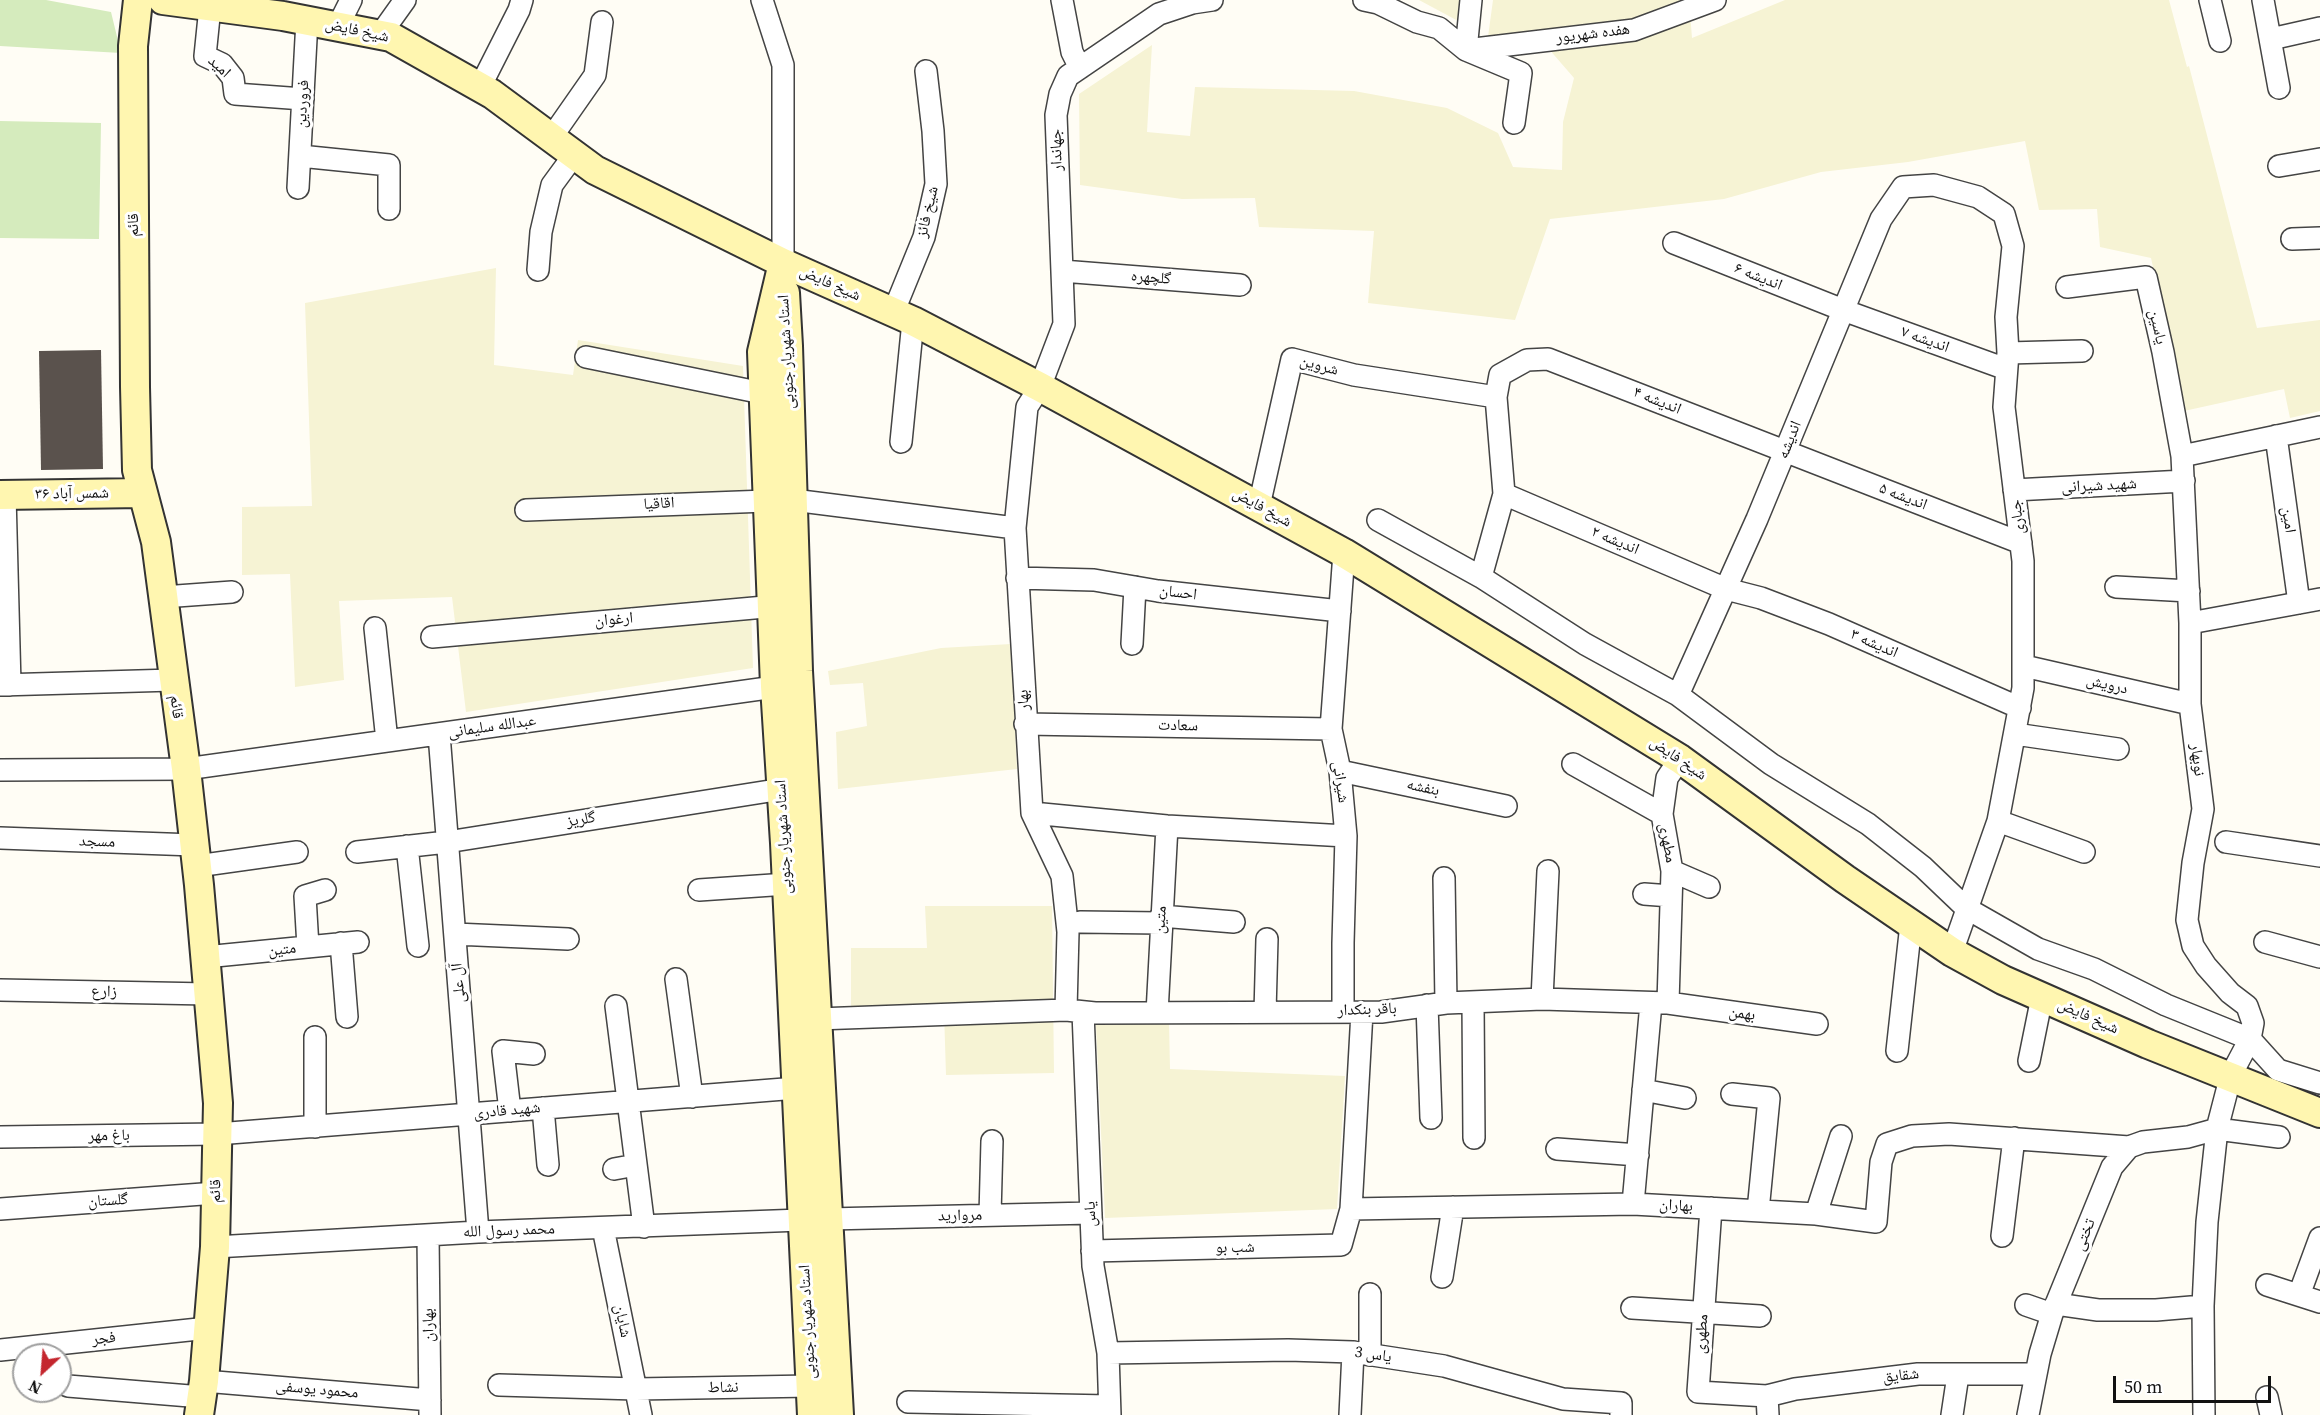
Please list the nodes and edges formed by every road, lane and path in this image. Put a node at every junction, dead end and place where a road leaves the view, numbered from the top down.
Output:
1 (138, 0) edge
2 (163, 0) edge
3 (351, 0) edge
4 (405, 0) edge
5 (522, 0) edge
6 (762, 0) edge
7 (1062, 0) edge
8 (1212, 0) edge
9 (1365, 0) edge
10 (1471, 0) edge
11 (1715, 0) edge
12 (2210, 0) edge
13 (2263, 0) edge
14 (210, 7) junction
15 (307, 20) junction
16 (602, 22) dead end
17 (339, 26) junction
18 (2320, 28) edge
19 (380, 34) junction
20 (2271, 39) junction
21 (2220, 42) dead end
22 (1466, 50) junction
23 (1080, 68) junction
24 (926, 71) dead end
25 (480, 87) junction
26 (2279, 88) dead end
27 (303, 99) junction
28 (1514, 123) dead end
29 (551, 138) junction
30 (574, 155) junction
31 (300, 156) junction
32 (2320, 159) edge
33 (2278, 166) dead end
34 (1904, 187) joint
35 (298, 188) dead end
36 (389, 208) dead end
37 (2320, 238) edge
38 (2292, 239) dead end
39 (1674, 243) dead end
40 (783, 263) junction
41 (538, 270) dead end
42 (1062, 271) junction
43 (1240, 285) dead end
44 (2067, 287) dead end
45 (1843, 310) junction
46 (903, 317) junction
47 (2082, 351) dead end
48 (586, 357) dead end
49 (2007, 361) junction
50 (1040, 387) junction
51 (777, 396) junction
52 (1496, 397) junction
53 (2320, 427) edge
54 (2276, 436) junction
55 (901, 442) dead end
56 (1785, 452) junction
57 (2182, 456) junction
58 (2184, 481) junction
59 (2014, 490) junction
60 (143, 493) junction
61 (1504, 494) junction
62 (3, 495) edge
63 (781, 500) junction
64 (1259, 506) junction
65 (526, 510) dead end
66 (1378, 520) dead end
67 (1015, 528) junction
68 (2021, 543) junction
69 (1344, 553) junction
70 (1481, 577) junction
71 (1017, 578) junction
72 (1135, 587) junction
73 (2116, 587) dead end
74 (1726, 589) junction
75 (2189, 591) junction
76 (232, 592) dead end
77 (163, 597) junction
78 (2310, 601) edge
79 (784, 605) junction
80 (1340, 611) junction
81 (2190, 623) junction
82 (375, 628) dead end
83 (432, 637) dead end
84 (1132, 644) dead end
85 (2024, 666) junction
86 (173, 680) junction
87 (5, 685) edge
88 (787, 685) junction
89 (1678, 695) junction
90 (2190, 704) junction
91 (2020, 708) junction
92 (1025, 723) junction
93 (1331, 729) junction
94 (439, 734) junction
95 (2015, 735) junction
96 (387, 741) junction
97 (2118, 750) dead end
98 (1680, 759) junction
99 (1573, 764) dead end
100 (186, 769) junction
101 (0, 770) edge
102 (1340, 771) junction
103 (793, 787) junction
104 (1506, 806) dead end
105 (1032, 813) junction
106 (1662, 814) junction
107 (1998, 821) junction
108 (1167, 826) junction
109 (1346, 836) junction
110 (0, 838) edge
111 (447, 842) junction
112 (2226, 842) dead end
113 (407, 846) junction
114 (297, 852) dead end
115 (357, 852) dead end
116 (2084, 852) dead end
117 (195, 856) junction
118 (2320, 856) edge
119 (1548, 871) dead end
120 (1672, 871) junction
121 (1444, 878) dead end
122 (798, 886) junction
123 (1710, 887) dead end
124 (325, 890) dead end
125 (699, 890) dead end
126 (1644, 894) dead end
127 (1671, 896) junction
128 (1965, 908) junction
129 (1161, 920) junction
130 (1080, 922) dead end
131 (1234, 922) dead end
132 (1911, 924) junction
133 (455, 934) junction
134 (568, 939) dead end
135 (1267, 939) dead end
136 (2265, 942) dead end
137 (418, 946) dead end
138 (308, 947) junction
139 (1952, 952) junction
140 (206, 957) junction
141 (2320, 957) edge
142 (676, 979) dead end
143 (0, 990) edge
144 (208, 994) junction
145 (2042, 997) junction
146 (1542, 999) junction
147 (1473, 1002) junction
148 (1659, 1003) junction
149 (1436, 1004) junction
150 (616, 1006) dead end
151 (1075, 1011) junction
152 (1265, 1012) junction
153 (1353, 1012) junction
154 (1157, 1013) junction
155 (347, 1017) dead end
156 (817, 1019) junction
157 (1817, 1024) dead end
158 (315, 1037) dead end
159 (2250, 1039) junction
160 (1897, 1051) dead end
161 (534, 1054) dead end
162 (2029, 1061) dead end
163 (2231, 1076) junction
164 (2320, 1083) edge
165 (797, 1088) junction
166 (1643, 1090) junction
167 (1732, 1094) dead end
168 (692, 1097) junction
169 (1685, 1098) dead end
170 (628, 1102) junction
171 (543, 1108) junction
172 (510, 1111) junction
173 (2320, 1113) edge
174 (469, 1114) junction
175 (1431, 1118) dead end
176 (315, 1126) junction
177 (2217, 1129) junction
178 (217, 1134) junction
179 (1841, 1136) dead end
180 (0, 1137) edge
181 (2279, 1137) dead end
182 (1474, 1138) dead end
183 (2014, 1138) junction
184 (992, 1141) dead end
185 (2129, 1147) junction
186 (1557, 1149) dead end
187 (1638, 1155) junction
188 (636, 1165) junction
189 (548, 1166) dead end
190 (614, 1169) dead end
191 (216, 1193) junction
192 (1633, 1204) junction
193 (1453, 1207) junction
194 (1711, 1208) junction
195 (0, 1209) edge
196 (1351, 1209) junction
197 (1758, 1211) junction
198 (1091, 1213) junction
199 (1816, 1214) junction
200 (990, 1215) junction
201 (815, 1220) junction
202 (644, 1227) junction
203 (603, 1228) junction
204 (478, 1232) junction
205 (428, 1235) junction
206 (2002, 1236) dead end
207 (2320, 1240) edge
208 (215, 1247) junction
209 (1092, 1251) junction
210 (1442, 1277) dead end
211 (2267, 1285) dead end
212 (1370, 1294) dead end
213 (2299, 1295) junction
214 (2320, 1302) edge
215 (2026, 1305) dead end
216 (2203, 1306) junction
217 (1632, 1308) dead end
218 (2054, 1309) junction
219 (1703, 1313) junction
220 (1760, 1316) dead end
221 (208, 1328) junction
222 (0, 1350) edge
223 (1108, 1353) junction
224 (1361, 1353) junction
225 (2036, 1374) junction
226 (1958, 1375) junction
227 (499, 1385) dead end
228 (72, 1386) edge
229 (811, 1386) junction
230 (636, 1389) junction
231 (201, 1398) edge
232 (908, 1402) dead end
233 (1767, 1405) edge
234 (430, 1407) edge
235 (1109, 1410) edge
236 (641, 1415) edge
237 (812, 1415) edge
238 (839, 1415) edge
239 (1350, 1415) edge
240 (1621, 1415) edge
241 (1952, 1415) edge
242 (2028, 1415) edge
243 (2204, 1415) edge

1 - 60 street, قائم
2 - 14 street, شیخ فایض
3 - 17 street
4 - 19 street
5 - 25 street
6 - 40 street
7 - 23 street
8 - 23 street, جهاندار
9 - 22 street
10 - 22 street
11 - 22 street, هفده شهریور
12 - 21 street
13 - 20 street
14 - 15 street, شیخ فایض
14 - 27 street, امید
15 - 17 street, شیخ فایض
15 - 27 street, فروردین
16 - 29 street
17 - 19 street, شیخ فایض
18 - 20 street
19 - 25 street, شیخ فایض
20 - 26 street
22 - 28 street
23 - 42 street, جهاندار
24 - 46 street, شیخ فائز
25 - 29 street, شیخ فایض
27 - 31 street, فروردین
29 - 30 street, شیخ فایض
30 - 40 street, شیخ فایض
30 - 41 street
31 - 35 street, فروردین
31 - 36 street
32 - 33 street
34 - 45 street, اندیشه
34 - 49 street, جباری
37 - 38 street
39 - 45 street, اندیشه ۶
40 - 46 street, شیخ فایض
40 - 51 street, استاد شهریار جنوبی
42 - 43 street, گلچهره
42 - 50 street, جهاندار
44 - 57 street, یاسین
45 - 49 street, اندیشه ۷
45 - 56 street, اندیشه
46 - 50 street, شیخ فایض
46 - 55 street, شیخ فائز
47 - 49 street
48 - 51 street
49 - 59 street, جباری
50 - 64 street, شیخ فایض
50 - 67 street, بهار
51 - 63 street, استاد شهریار جنوبی
52 - 56 street, اندیشه ۴
52 - 61 street
52 - 64 street, شروین
53 - 54 street
54 - 57 street
54 - 78 street, امین
56 - 68 street, اندیشه ۵
56 - 74 street, اندیشه
57 - 58 street, نوبهار
58 - 59 street, شهید شیرانی
58 - 75 street, نوبهار
59 - 68 street, جباری
60 - 62 street, شمس آباد ۳۶
60 - 77 street, قائم
61 - 70 street
61 - 74 street, اندیشه ۲
62 - 87 street
63 - 65 street, اقاقیا
63 - 67 street, اقاقیا
63 - 79 street, استاد شهریار جنوبی
64 - 69 street, شیخ فایض
66 - 70 street
67 - 71 street, بهار
68 - 85 street, جباری
69 - 80 street, شیرانی
69 - 98 street, شیخ فایض
70 - 89 street
71 - 72 street, احسان
71 - 92 street, بهار
72 - 80 street, احسان
72 - 84 street
73 - 75 street
74 - 89 street, اندیشه
74 - 91 street, اندیشه ۳
75 - 81 street, نوبهار
76 - 77 street
77 - 86 street, قائم
78 - 81 street
79 - 83 street, ارغوان
79 - 88 street, استاد شهریار جنوبی
80 - 93 street, شیرانی
81 - 90 street, نوبهار
82 - 96 street
85 - 90 street, درویش
85 - 91 street, جباری
86 - 87 street
86 - 100 street, قائم
88 - 94 street, عبدالله سلیمانی
88 - 103 street, استاد شهریار جنوبی
89 - 128 street
90 - 159 street, نوبهار
91 - 95 street, جباری
92 - 93 street, سعادت
92 - 105 street, بهار
93 - 102 street, شیرانی
94 - 96 street, عبدالله سلیمانی
94 - 111 street, آل علی
95 - 97 street
95 - 107 street, جباری
96 - 100 street, عبدالله سلیمانی
98 - 106 street, مطهری
98 - 132 street, شیخ فایض
99 - 106 street
100 - 101 street, عبدالله سلیمانی
100 - 117 street, قائم
102 - 104 street, بنفشه
102 - 109 street, شیرانی
103 - 111 street, گلریز
103 - 122 street, استاد شهریار جنوبی
105 - 108 street
105 - 151 street, بهار
106 - 120 street, مطهری
107 - 116 street
107 - 128 street, جباری
108 - 109 street
108 - 129 street, متین
109 - 153 street, شیرانی
110 - 117 street, مسجد
111 - 113 street, گلریز
111 - 133 street, آل علی
112 - 118 street
113 - 115 street, گلریز
113 - 137 street
114 - 117 street, مسجد
117 - 140 street, قائم
119 - 146 street
120 - 123 street
120 - 127 street, مطهری
121 - 149 street
122 - 125 street
122 - 156 street, استاد شهریار جنوبی
122 - 165 street, استاد شهریار جنوبی
124 - 138 street
126 - 127 street
127 - 148 street, مطهری
128 - 139 street, جباری
128 - 159 street
129 - 130 street
129 - 131 street
129 - 154 street, متین
132 - 139 street, شیخ فایض
132 - 160 street
133 - 134 street
133 - 174 street, آل علی
135 - 152 street
136 - 141 street
138 - 140 street, متین
138 - 155 street, متین
139 - 145 street, شیخ فایض
140 - 144 street, قائم
142 - 168 street
143 - 144 street, زارع
144 - 178 street, قائم
145 - 162 street
145 - 163 street, شیخ فایض
146 - 147 street, باقر بنکدار
146 - 148 street, باقر بنکدار
147 - 149 street, باقر بنکدار
147 - 182 street
148 - 157 street, بهمن
148 - 166 street, مطهری
149 - 153 street, باقر بنکدار
149 - 175 street
150 - 170 street
151 - 154 street, باقر بنکدار
151 - 156 street, باقر بنکدار
151 - 198 street, یاس
152 - 153 street, باقر بنکدار
152 - 154 street, باقر بنکدار
153 - 196 street
156 - 201 street, استاد شهریار جنوبی
158 - 176 street
159 - 163 street
159 - 164 street
161 - 172 street
163 - 173 street, شیخ فایض
163 - 177 street
165 - 168 street, شهید قادری
165 - 201 street, استاد شهریار جنوبی
166 - 169 street
166 - 187 street, مطهری
167 - 197 street
168 - 170 street, شهید قادری
170 - 171 street, شهید قادری
170 - 188 street
171 - 172 street, شهید قادری
171 - 189 street
172 - 174 street, شهید قادری
174 - 176 street, شهید قادری
174 - 204 street, آل علی
176 - 178 street, شهید قادری
177 - 181 street
177 - 185 street
177 - 216 street
178 - 180 street, باغ مهر
178 - 191 street, قائم
179 - 199 street
183 - 185 street, بهاران
183 - 199 street, بهاران
183 - 206 street
184 - 200 street
185 - 218 street, تختی
186 - 187 street
187 - 192 street, مطهری
188 - 190 street
188 - 202 street
191 - 195 street, گلستان
191 - 208 street, قائم
192 - 193 street, بهاران
192 - 194 street, بهاران
193 - 196 street, بهاران
193 - 210 street
194 - 197 street, بهاران
194 - 219 street, مطهری
196 - 209 street, شب بو
197 - 199 street, بهاران
198 - 200 street, مروارید
198 - 209 street, یاس
200 - 201 street, مروارید
201 - 202 street, محمد رسول الله
201 - 229 street, استاد شهریار جنوبی
201 - 238 street, استاد شهریار جنوبی
202 - 203 street, محمد رسول الله
203 - 204 street, محمد رسول الله
203 - 230 street, شایان
204 - 205 street, محمد رسول الله
205 - 208 street, محمد رسول الله
205 - 234 street, بهاران
207 - 213 street
208 - 221 street, قائم
209 - 223 street, یاس
211 - 213 street
212 - 224 street
213 - 214 street
215 - 218 street
216 - 218 street
216 - 243 street
217 - 219 street
218 - 225 street, تختی
219 - 220 street
219 - 233 street, مطهری
221 - 222 street, فجر
221 - 231 street, قائم
223 - 224 street, یاس 3
223 - 235 street, یاس
224 - 239 street
224 - 240 street, یاس 3
225 - 226 street, شقایق
225 - 242 street, تختی
226 - 233 street, شقایق
226 - 241 street
227 - 230 street, نشاط
228 - 231 street, محمود یوسفی
229 - 230 street, نشاط
229 - 237 street, استاد شهریار جنوبی
230 - 236 street, شایان
231 - 234 street, محمود یوسفی
232 - 235 street

